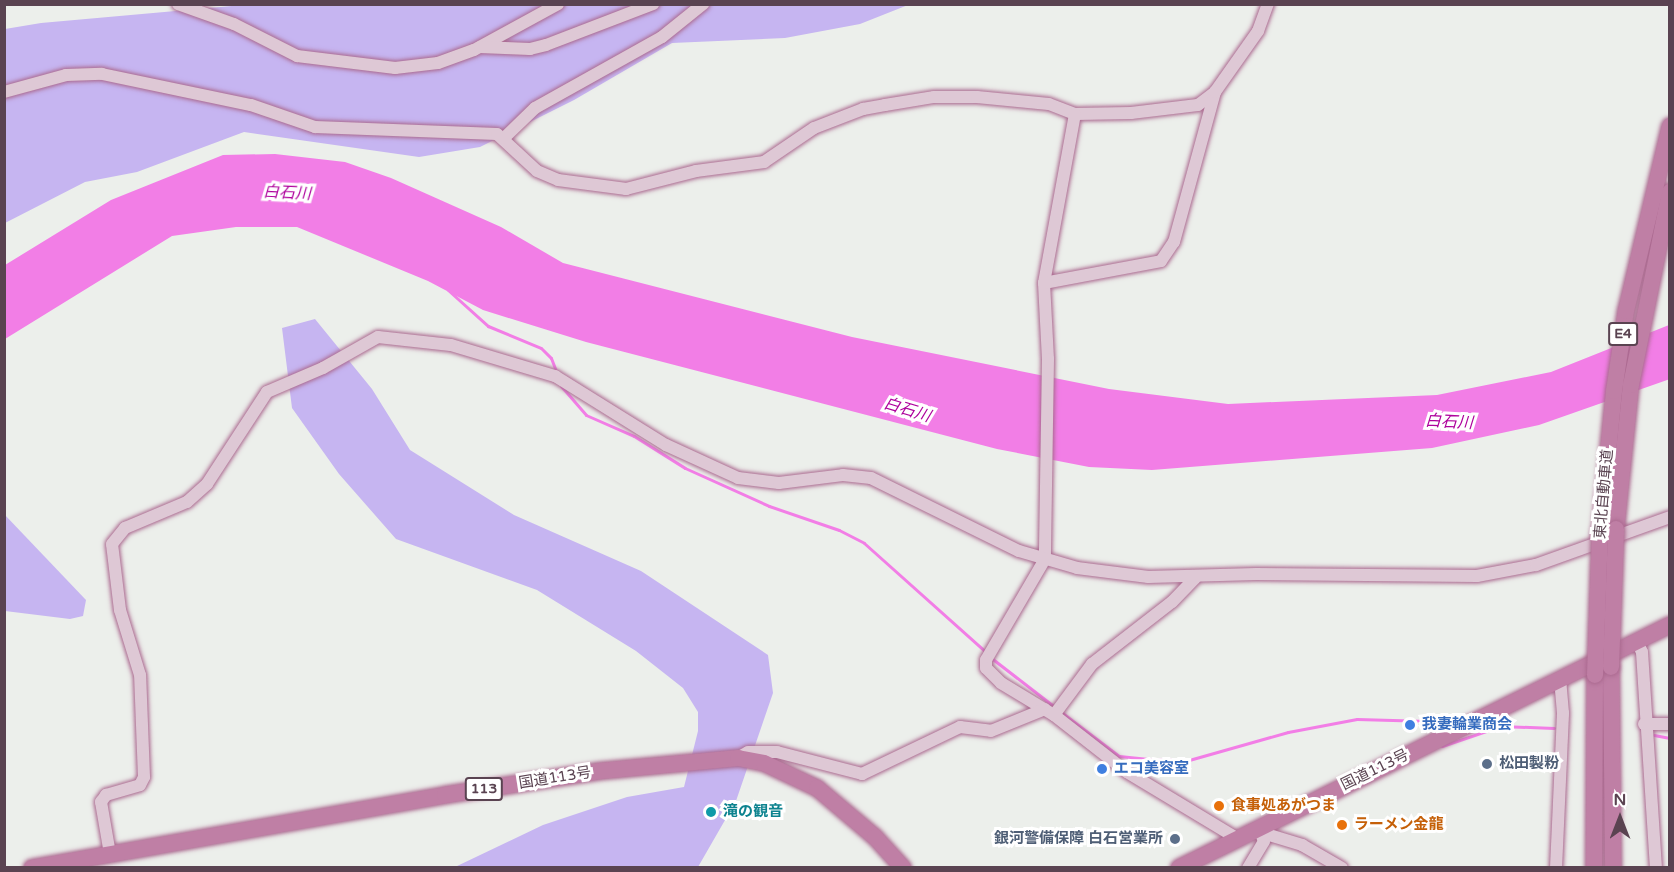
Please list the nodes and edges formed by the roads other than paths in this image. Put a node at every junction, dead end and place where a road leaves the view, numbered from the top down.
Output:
1 (178, 4) edge
2 (558, 4) edge
3 (653, 4) edge
4 (703, 4) edge
5 (1268, 4) edge
6 (480, 47) junction
7 (4, 92) edge
8 (1215, 92) junction
9 (1075, 114) junction
10 (1668, 131) edge
11 (504, 138) junction
12 (1670, 192) edge
13 (1044, 283) junction
14 (1670, 517) edge
15 (1045, 559) junction
16 (1195, 578) junction
17 (1670, 625) edge
18 (1637, 641) junction
19 (1560, 680) junction
20 (1054, 709) junction
21 (1644, 724) junction
22 (1670, 724) edge
23 (738, 758) junction
24 (1258, 827) junction
25 (1238, 839) junction
26 (110, 854) junction
27 (32, 867) edge
28 (903, 867) edge
29 (1179, 867) edge
30 (1248, 867) edge
31 (1342, 867) edge
32 (1556, 867) edge
33 (1594, 867) edge
34 (1613, 867) edge
35 (1656, 867) edge

1 - 6 street
2 - 6 street
3 - 6 street
4 - 11 street
5 - 8 street
7 - 11 street
8 - 9 street
8 - 13 street
9 - 11 street
9 - 13 street
10 - 33 highway, 東北自動車道 / E4, bridge
12 - 34 highway, 東北自動車道 / E4, bridge
13 - 15 street
14 - 16 street
15 - 16 street
15 - 20 street
15 - 26 street
16 - 20 street
17 - 18 highway, 国道113号
18 - 19 highway, 国道113号
18 - 21 street
19 - 24 highway, 国道113号
19 - 32 street
20 - 23 street
20 - 25 street
21 - 22 street
21 - 35 street
23 - 26 highway, 国道113号 / 113
23 - 28 highway, 国道113号 / 113
24 - 25 highway, 国道113号
24 - 30 street
24 - 31 street
25 - 29 highway, 国道113号
26 - 27 highway, 国道113号 / 113

